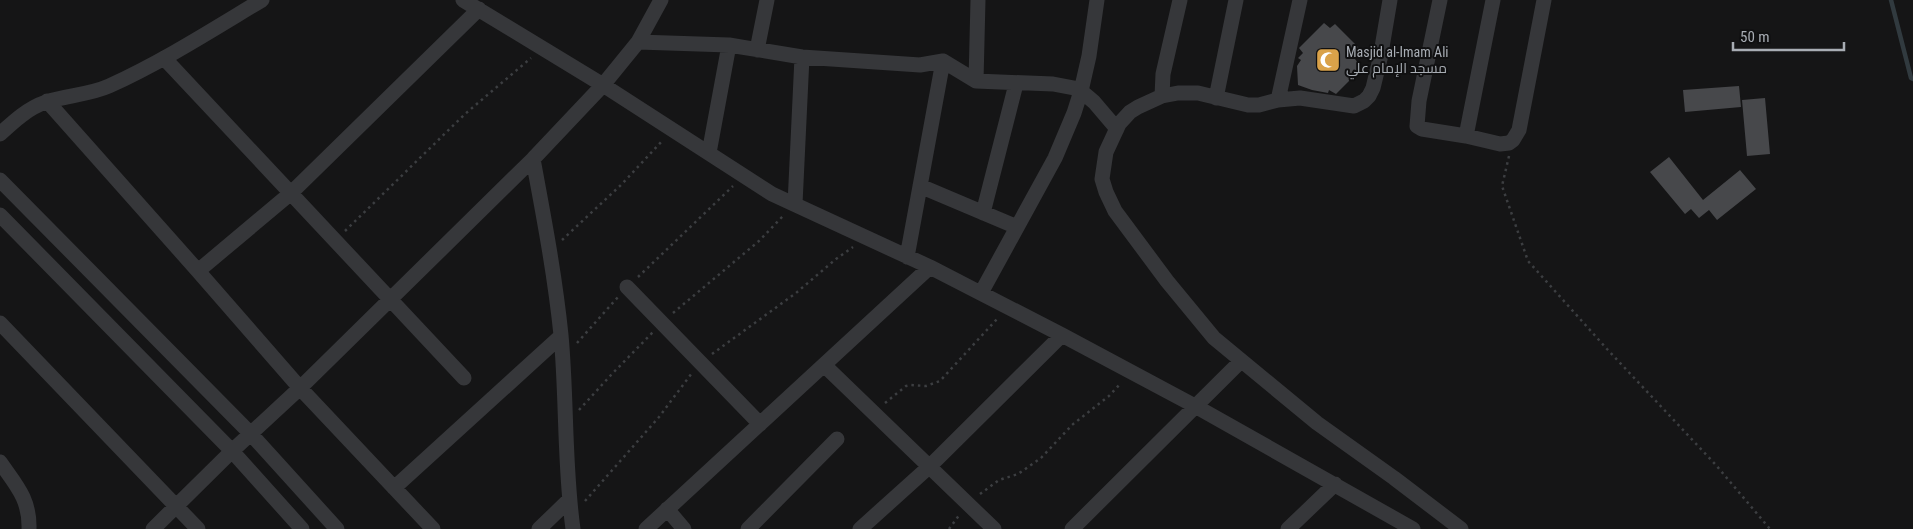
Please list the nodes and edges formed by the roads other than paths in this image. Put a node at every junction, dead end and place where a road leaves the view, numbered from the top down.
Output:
1 (262, 0) edge
2 (463, 0) edge
3 (660, 0) edge
4 (767, 0) edge
5 (978, 0) edge
6 (1097, 0) edge
7 (1180, 0) edge
8 (1236, 0) edge
9 (1300, 0) edge
10 (1390, 0) edge
11 (1440, 0) edge
12 (1493, 0) edge
13 (1544, 0) edge
14 (479, 9) junction
15 (638, 42) junction
16 (729, 45) junction
17 (756, 50) junction
18 (802, 57) junction
19 (164, 58) junction
20 (943, 61) junction
21 (976, 81) junction
22 (1016, 84) junction
23 (603, 85) junction
24 (1081, 91) junction
25 (1162, 96) junction
26 (1216, 98) junction
27 (1278, 100) junction
28 (46, 101) junction
29 (1117, 129) junction
30 (0, 134) edge
31 (1466, 136) junction
32 (709, 153) junction
33 (533, 159) junction
34 (0, 180) edge
35 (920, 186) junction
36 (290, 193) junction
37 (795, 204) junction
38 (983, 212) junction
39 (0, 215) edge
40 (1017, 227) junction
41 (907, 257) junction
42 (930, 267) junction
43 (198, 271) junction
44 (627, 287) road end
45 (981, 293) junction
46 (389, 300) junction
47 (0, 323) edge
48 (1062, 335) junction
49 (561, 336) junction
50 (1241, 361) junction
51 (824, 365) junction
52 (464, 378) dead end
53 (300, 388) junction
54 (1195, 406) junction
55 (760, 424) junction
56 (250, 433) junction
57 (837, 439) dead end
58 (232, 451) junction
59 (0, 462) edge
60 (930, 466) junction
61 (1335, 484) junction
62 (394, 488) junction
63 (569, 500) junction
64 (176, 506) junction
65 (667, 509) junction
66 (29, 529) edge
67 (153, 529) edge
68 (198, 529) edge
69 (302, 529) edge
70 (337, 529) edge
71 (432, 529) edge
72 (539, 529) edge
73 (573, 529) edge
74 (646, 529) edge
75 (684, 529) edge
76 (748, 529) edge
77 (860, 529) edge
78 (994, 529) edge
79 (1072, 529) edge
80 (1288, 529) edge
81 (1413, 529) edge
82 (1461, 529) edge

1 - 19 street
2 - 14 street
3 - 15 street
4 - 17 street
5 - 21 street
6 - 24 street
7 - 25 street
8 - 26 street
9 - 27 street
10 - 27 street
11 - 31 street
12 - 31 street
13 - 31 street
14 - 23 street
14 - 36 street
15 - 16 street
15 - 23 street
16 - 17 street
16 - 32 street
17 - 18 street
18 - 20 street
18 - 37 street
19 - 28 street
19 - 36 street
20 - 21 street
20 - 35 street
21 - 22 street
22 - 24 street
22 - 38 street
23 - 32 street
23 - 33 street
24 - 29 street
24 - 40 street
25 - 26 street
25 - 29 street
26 - 27 street
28 - 30 street
28 - 43 street
29 - 50 street
32 - 37 street
33 - 46 street
33 - 49 street
34 - 56 street
35 - 38 street
35 - 41 street
36 - 43 street
36 - 46 street
37 - 41 street
38 - 40 street
39 - 58 street
40 - 45 street
41 - 42 street
42 - 45 street
42 - 51 street
43 - 53 street
44 - 55 street
45 - 48 street
46 - 52 street
46 - 53 street
47 - 64 street
48 - 54 street
48 - 60 street
49 - 62 street
49 - 63 street
50 - 54 street
50 - 82 street
51 - 55 street
51 - 60 street
53 - 56 street
53 - 62 street
54 - 61 street
54 - 79 street
55 - 65 street
56 - 58 street
56 - 70 street
57 - 76 street
58 - 64 street
58 - 69 street
59 - 66 street
60 - 77 street
60 - 78 street
61 - 80 street
61 - 81 street
62 - 71 street
63 - 72 street
63 - 73 street
64 - 67 street
64 - 68 street
65 - 74 street
65 - 75 street

